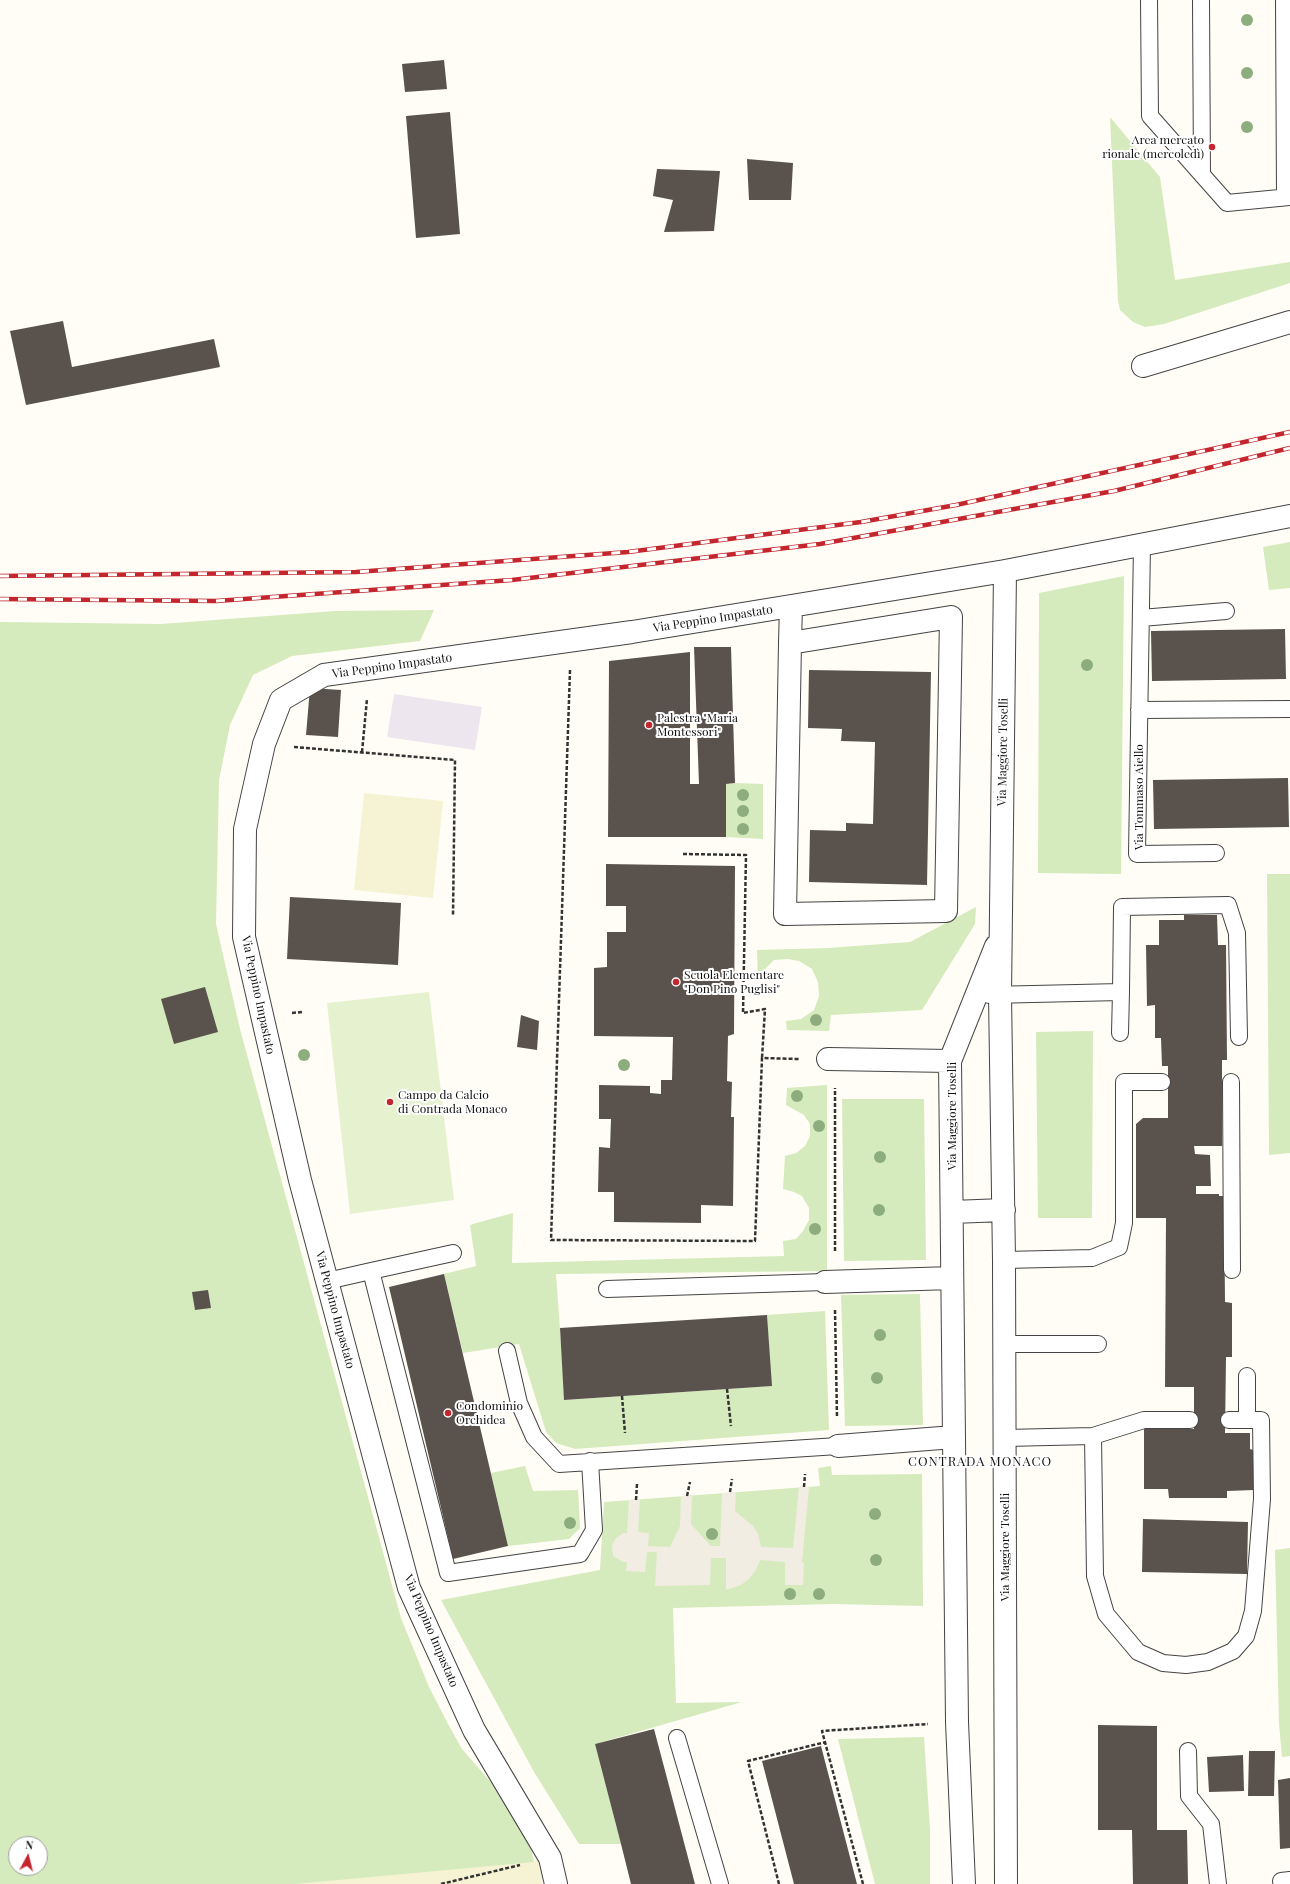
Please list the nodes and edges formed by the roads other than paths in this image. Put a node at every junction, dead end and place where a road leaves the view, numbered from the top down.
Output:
1 (1149, 0) edge
2 (1201, 0) edge
3 (1284, 0) edge
4 (1202, 175) junction
5 (1288, 197) edge
6 (1290, 322) edge
7 (1143, 366) dead end
8 (1290, 516) edge
9 (1142, 545) junction
10 (1004, 571) junction
11 (791, 606) junction
12 (1226, 611) dead end
13 (1141, 618) junction
14 (790, 643) junction
15 (1290, 709) edge
16 (1139, 710) junction
17 (1216, 853) dead end
18 (1001, 933) junction
19 (1121, 992) junction
20 (1000, 994) junction
21 (976, 996) junction
22 (1120, 1033) dead end
23 (1239, 1037) dead end
24 (828, 1059) road end
25 (950, 1061) junction
26 (1162, 1082) dead end
27 (1231, 1082) dead end
28 (1004, 1210) junction
29 (952, 1212) junction
30 (453, 1253) dead end
31 (1004, 1260) junction
32 (1232, 1270) dead end
33 (371, 1271) junction
34 (952, 1278) junction
35 (327, 1281) junction
36 (824, 1282) joint
37 (607, 1289) dead end
38 (1004, 1344) junction
39 (1098, 1344) dead end
40 (507, 1351) dead end
41 (1247, 1376) dead end
42 (1190, 1420) dead end
43 (1229, 1420) dead end
44 (1247, 1420) junction
45 (1093, 1436) junction
46 (954, 1437) junction
47 (1005, 1438) junction
48 (838, 1446) joint
49 (590, 1461) junction
50 (677, 1738) dead end
51 (1188, 1751) dead end
52 (556, 1884) edge
53 (720, 1884) edge
54 (964, 1884) edge
55 (1006, 1884) edge
56 (1218, 1884) edge

1 - 4 lane
2 - 4 lane
3 - 5 lane
4 - 5 lane
6 - 7 street
8 - 9 street
9 - 10 street
9 - 13 lane, Via Tommaso Aiello
10 - 11 street, Via Peppino Impastato
10 - 18 street, Via Maggiore Toselli
11 - 14 street
11 - 35 street, Via Peppino Impastato
12 - 13 lane
13 - 16 lane, Via Tommaso Aiello
14 - 14 street
15 - 16 lane
16 - 17 lane, Via Tommaso Aiello
18 - 20 street, Via Maggiore Toselli
18 - 21 street, Via Maggiore Toselli
19 - 20 lane
19 - 22 lane
19 - 23 lane
20 - 21 lane
20 - 28 street, Via Maggiore Toselli
21 - 25 street, Via Maggiore Toselli
24 - 25 street
25 - 29 street, Via Maggiore Toselli
26 - 31 lane
27 - 32 lane
28 - 29 street
28 - 31 street, Via Maggiore Toselli
29 - 34 street, Via Maggiore Toselli
30 - 33 lane
31 - 38 street, Via Maggiore Toselli
33 - 35 lane
33 - 49 lane
34 - 36 street
34 - 46 street, Via Maggiore Toselli
35 - 52 street, Via Peppino Impastato
36 - 37 lane
38 - 39 lane
38 - 47 street, Via Maggiore Toselli
40 - 49 lane
41 - 44 lane
42 - 45 lane
43 - 44 lane
44 - 45 lane
45 - 47 lane
46 - 48 street
46 - 54 street, Via Maggiore Toselli
47 - 55 street, Via Maggiore Toselli
48 - 49 lane
50 - 53 lane
51 - 56 lane

